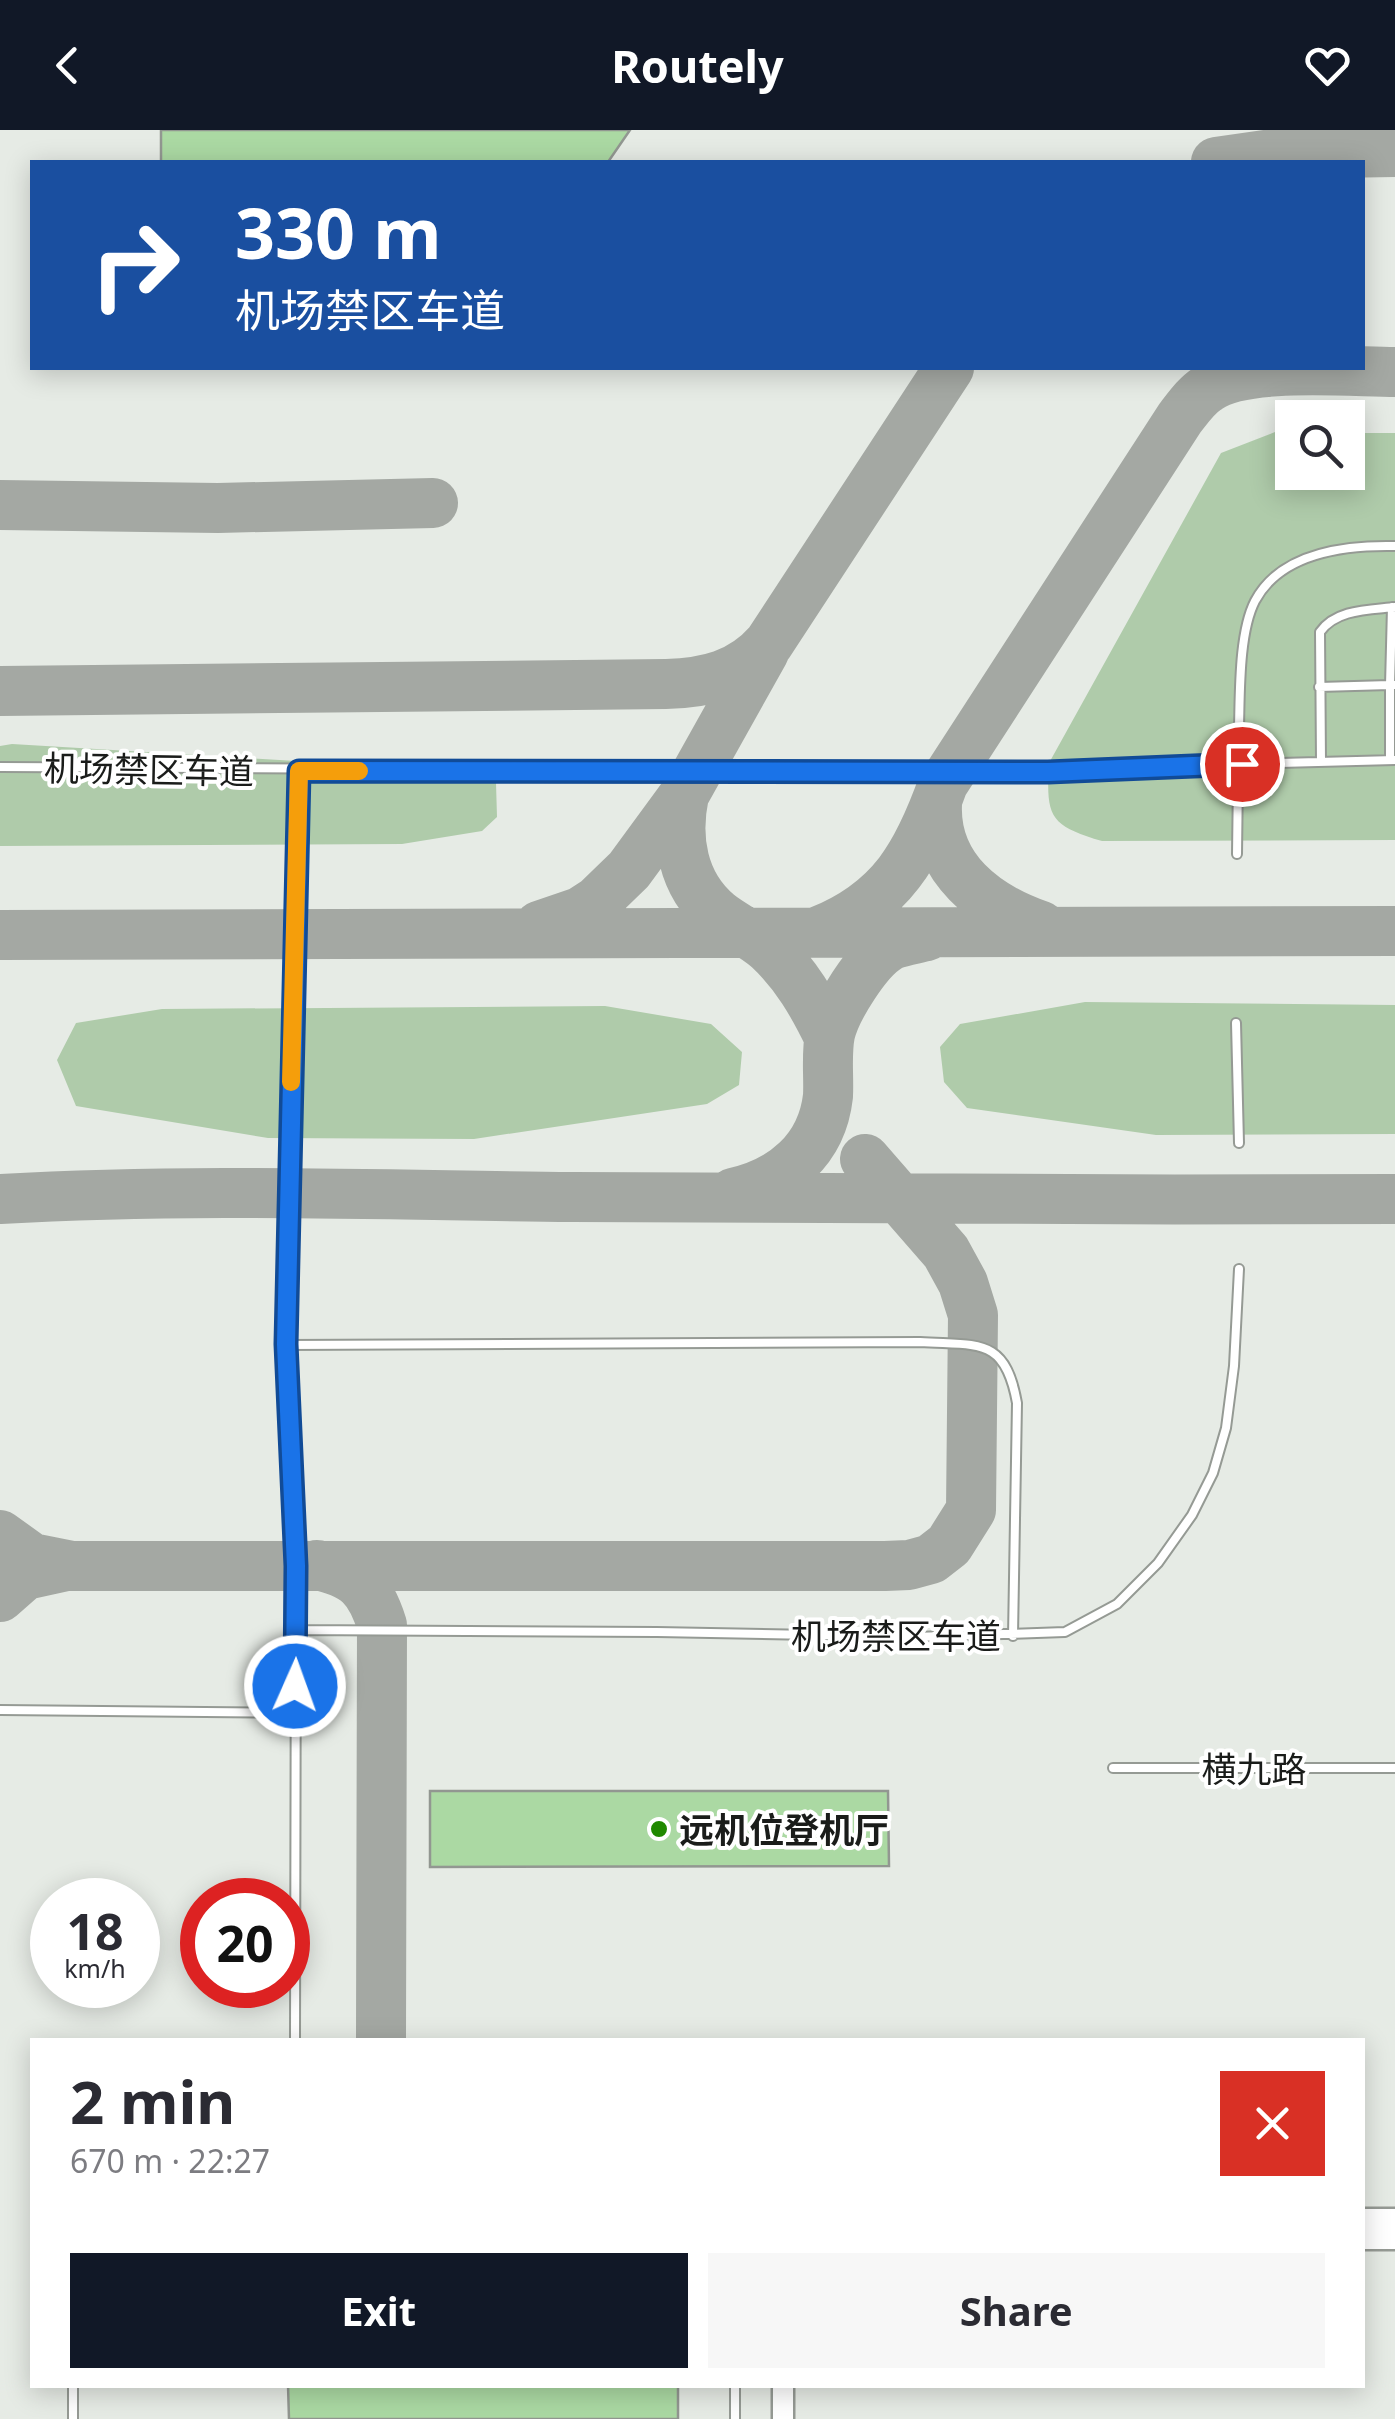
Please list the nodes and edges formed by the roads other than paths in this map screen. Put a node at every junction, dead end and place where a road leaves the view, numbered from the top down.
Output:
1 (1395, 546) edge
2 (1394, 607) edge
3 (1393, 685) edge
4 (1319, 687) junction
5 (1239, 726) dead end
6 (1392, 760) edge
7 (1321, 762) junction
8 (0, 767) edge
9 (299, 771) junction
10 (1238, 778) dead end
11 (1237, 854) dead end
12 (1236, 1023) dead end
13 (1238, 1142) dead end
14 (1238, 1269) dead end
15 (286, 1344) junction
16 (297, 1630) junction
17 (1012, 1636) junction
18 (0, 1710) edge
19 (294, 1713) junction
20 (1114, 1768) dead end
21 (1395, 1768) edge
22 (296, 2038) edge
23 (1365, 2219) edge
24 (1395, 2219) edge
25 (1365, 2239) edge
26 (1395, 2239) edge
27 (73, 2388) edge
28 (735, 2388) edge
29 (783, 2388) edge
30 (73, 2419) edge
31 (735, 2419) edge
32 (783, 2419) edge

1 - 5 lane
2 - 3 lane
2 - 4 lane
3 - 4 lane
3 - 6 lane
4 - 7 lane
6 - 7 lane, 机场禁区车道
7 - 9 lane, 机场禁区车道
8 - 9 lane, 机场禁区车道
9 - 15 lane, 机场禁区车道
10 - 11 lane
12 - 13 lane
14 - 17 lane, 机场禁区车道
15 - 16 lane, 机场禁区车道
15 - 17 lane
16 - 17 lane, 机场禁区车道
16 - 19 lane, 机场禁区车道
18 - 19 lane
19 - 22 lane, 机场禁区车道
20 - 21 lane, 横九路
23 - 24 street
25 - 26 street
27 - 30 lane
28 - 31 lane
29 - 32 street

